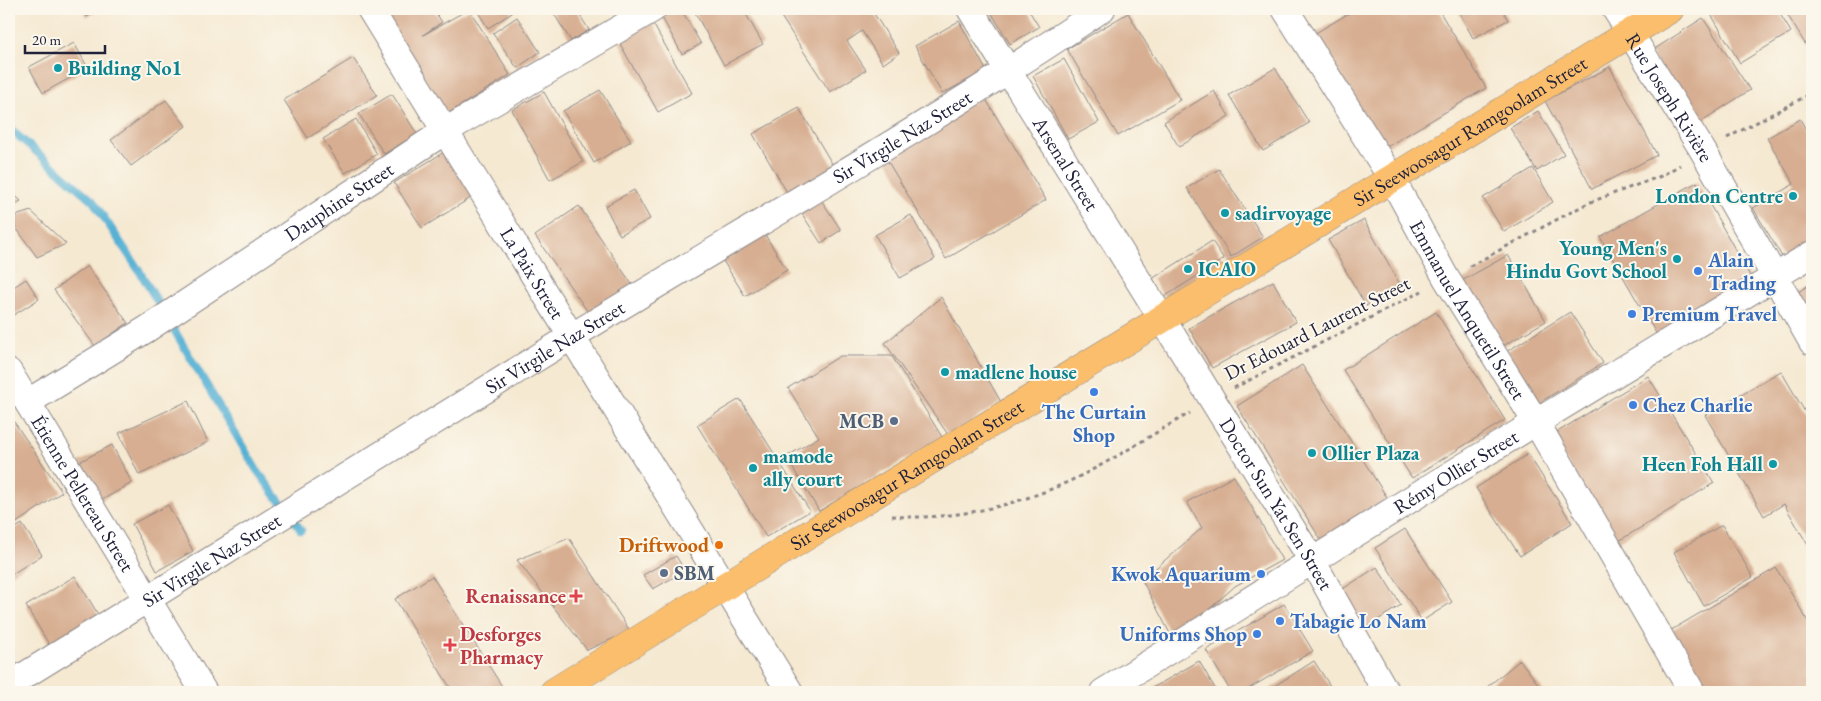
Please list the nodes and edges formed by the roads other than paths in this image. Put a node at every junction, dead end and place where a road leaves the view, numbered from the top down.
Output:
1 (370, 9) edge
2 (653, 9) edge
3 (970, 9) edge
4 (1102, 9) edge
5 (1285, 9) edge
6 (1615, 9) edge
7 (1670, 9) edge
8 (1629, 34) junction
9 (1008, 72) junction
10 (445, 131) junction
11 (1392, 179) junction
12 (1812, 254) edge
13 (1775, 276) junction
14 (1164, 318) junction
15 (572, 336) junction
16 (1812, 342) edge
17 (9, 372) edge
18 (28, 402) junction
19 (1536, 422) junction
20 (1313, 562) junction
21 (726, 587) junction
22 (147, 602) junction
23 (9, 685) edge
24 (204, 692) edge
25 (554, 692) edge
26 (790, 692) edge
27 (1103, 692) edge
28 (1386, 692) edge
29 (1692, 692) edge

1 - 10 street, La Paix Street
2 - 10 street, Dauphine Street
3 - 9 street, Arsenal Street
4 - 9 street, Sir Virgile Naz Street
5 - 11 street, Emmanuel Anquetil Street
6 - 8 street, Rue Joseph Rivière
7 - 8 main road, Sir Seewoosagur Ramgoolam Street
8 - 11 main road, Sir Seewoosagur Ramgoolam Street
8 - 13 street, Rue Joseph Rivière
9 - 14 street, Arsenal Street
9 - 15 street, Sir Virgile Naz Street
10 - 15 street, La Paix Street
10 - 18 street, Dauphine Street
11 - 14 main road, Sir Seewoosagur Ramgoolam Street
11 - 19 street, Emmanuel Anquetil Street
12 - 13 street, Rémy Ollier Street
13 - 16 street, Rue Joseph Rivière
13 - 19 street, Rémy Ollier Street
14 - 20 street, Doctor Sun Yat Sen Street
14 - 21 main road, Sir Seewoosagur Ramgoolam Street
15 - 21 street, La Paix Street
15 - 22 street, Sir Virgile Naz Street
17 - 18 street, Étienne Pellereau Street
18 - 22 street, Étienne Pellereau Street
19 - 20 street, Rémy Ollier Street
19 - 29 street, Emmanuel Anquetil Street
20 - 27 street, Rémy Ollier Street
20 - 28 street, Doctor Sun Yat Sen Street
21 - 25 main road, Sir Seewoosagur Ramgoolam Street
21 - 26 street, La Paix Street
22 - 23 street, Sir Virgile Naz Street
22 - 24 street, Étienne Pellereau Street

